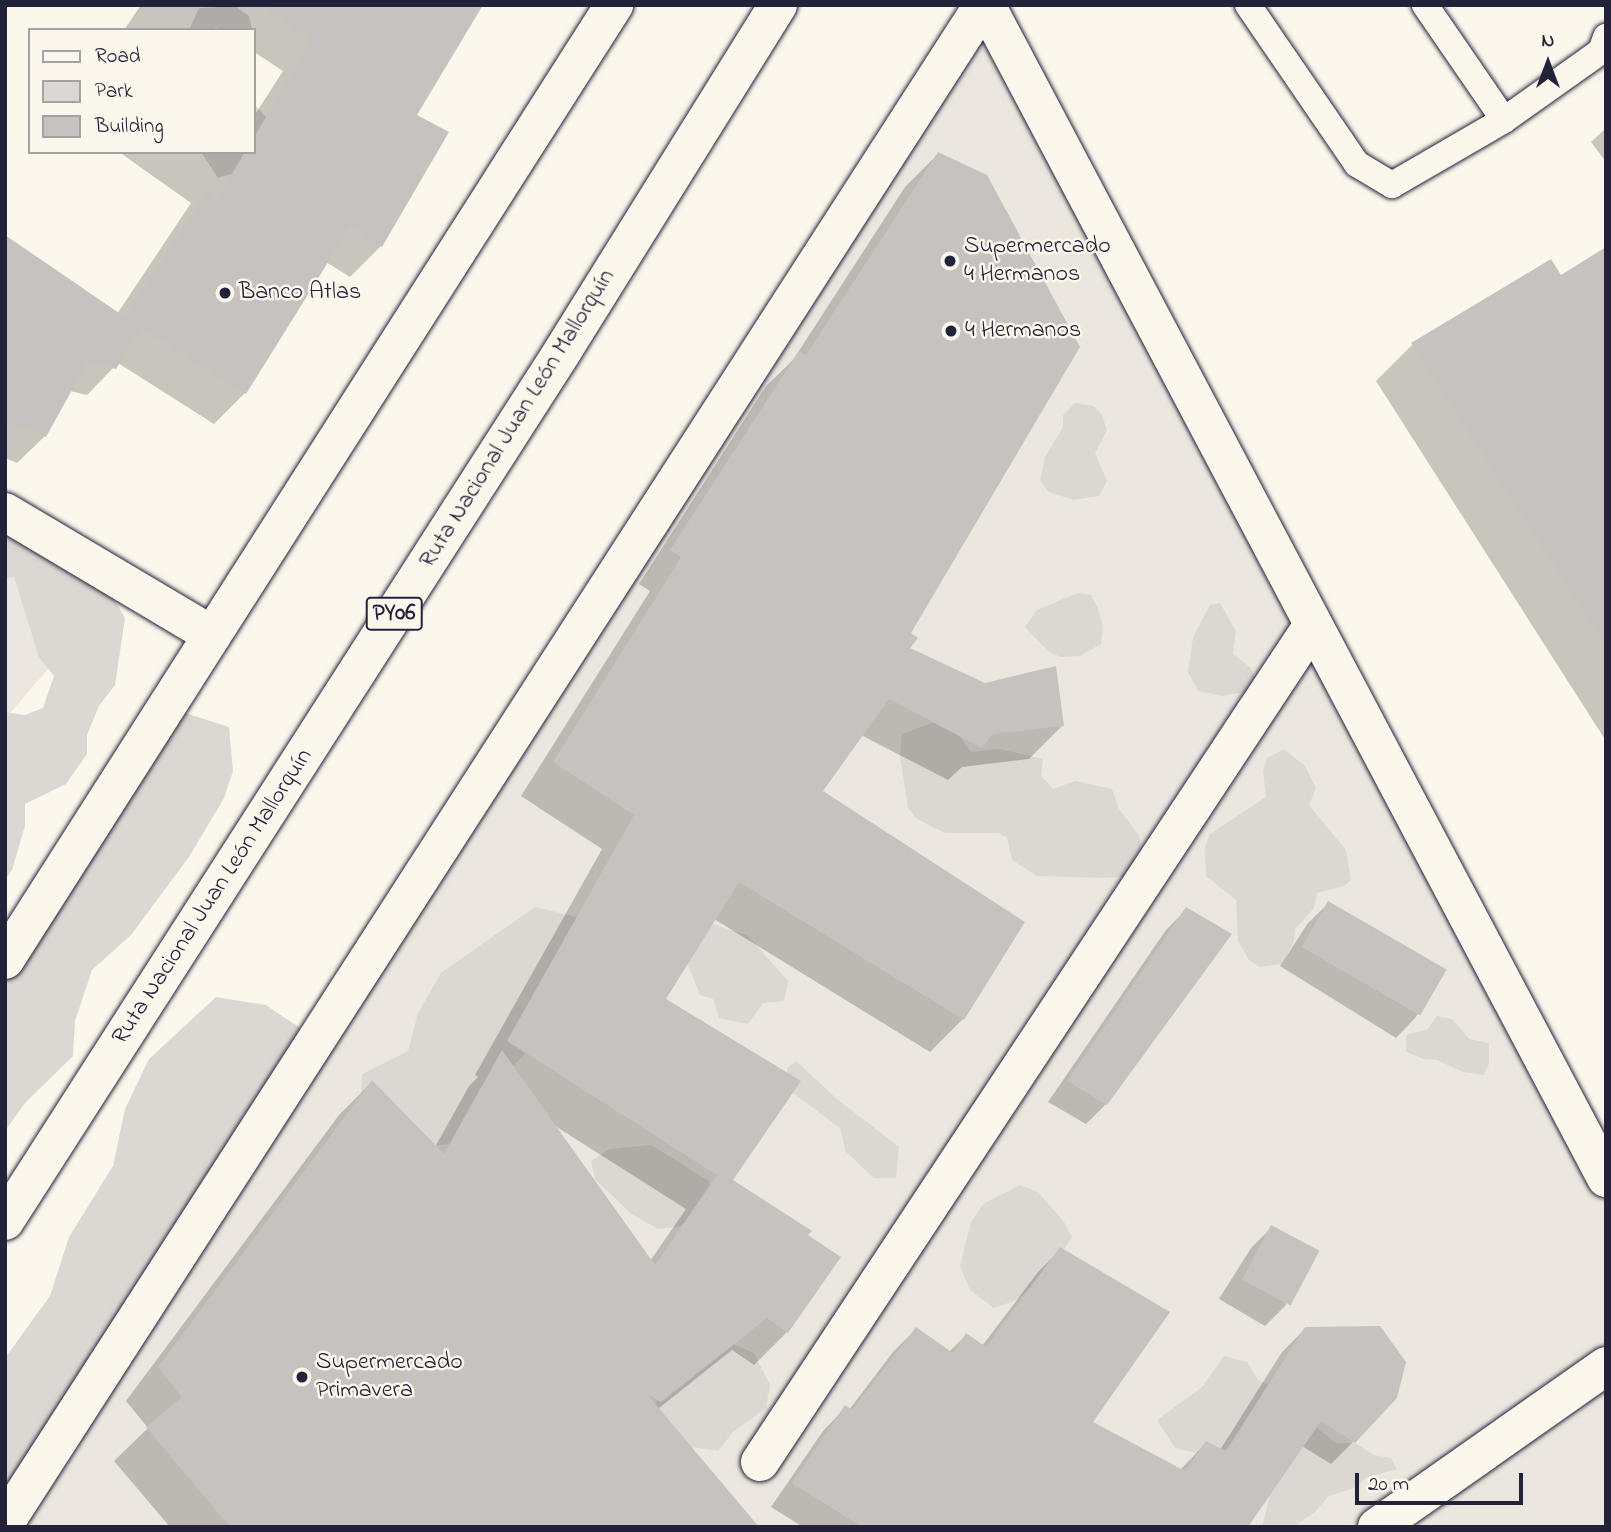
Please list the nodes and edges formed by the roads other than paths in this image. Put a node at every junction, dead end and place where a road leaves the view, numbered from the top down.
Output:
1 (614, 5) edge
2 (778, 5) edge
3 (985, 5) edge
4 (1248, 5) edge
5 (1425, 5) edge
6 (1606, 37) edge
7 (1504, 120) junction
8 (5, 512) edge
9 (1312, 626) junction
10 (212, 635) junction
11 (5, 960) edge
12 (1606, 1178) edge
13 (5, 1220) edge
14 (1606, 1366) edge
15 (760, 1462) dead end
16 (5, 1523) edge
17 (1377, 1527) edge

1 - 10 main road
2 - 13 main road, Ruta Nacional Juan León Mallorquín / PY06
3 - 9 main road
3 - 16 main road
4 - 7 lane
5 - 7 lane
6 - 7 lane
8 - 10 main road
9 - 12 main road
9 - 15 main road
10 - 11 main road
14 - 17 main road

